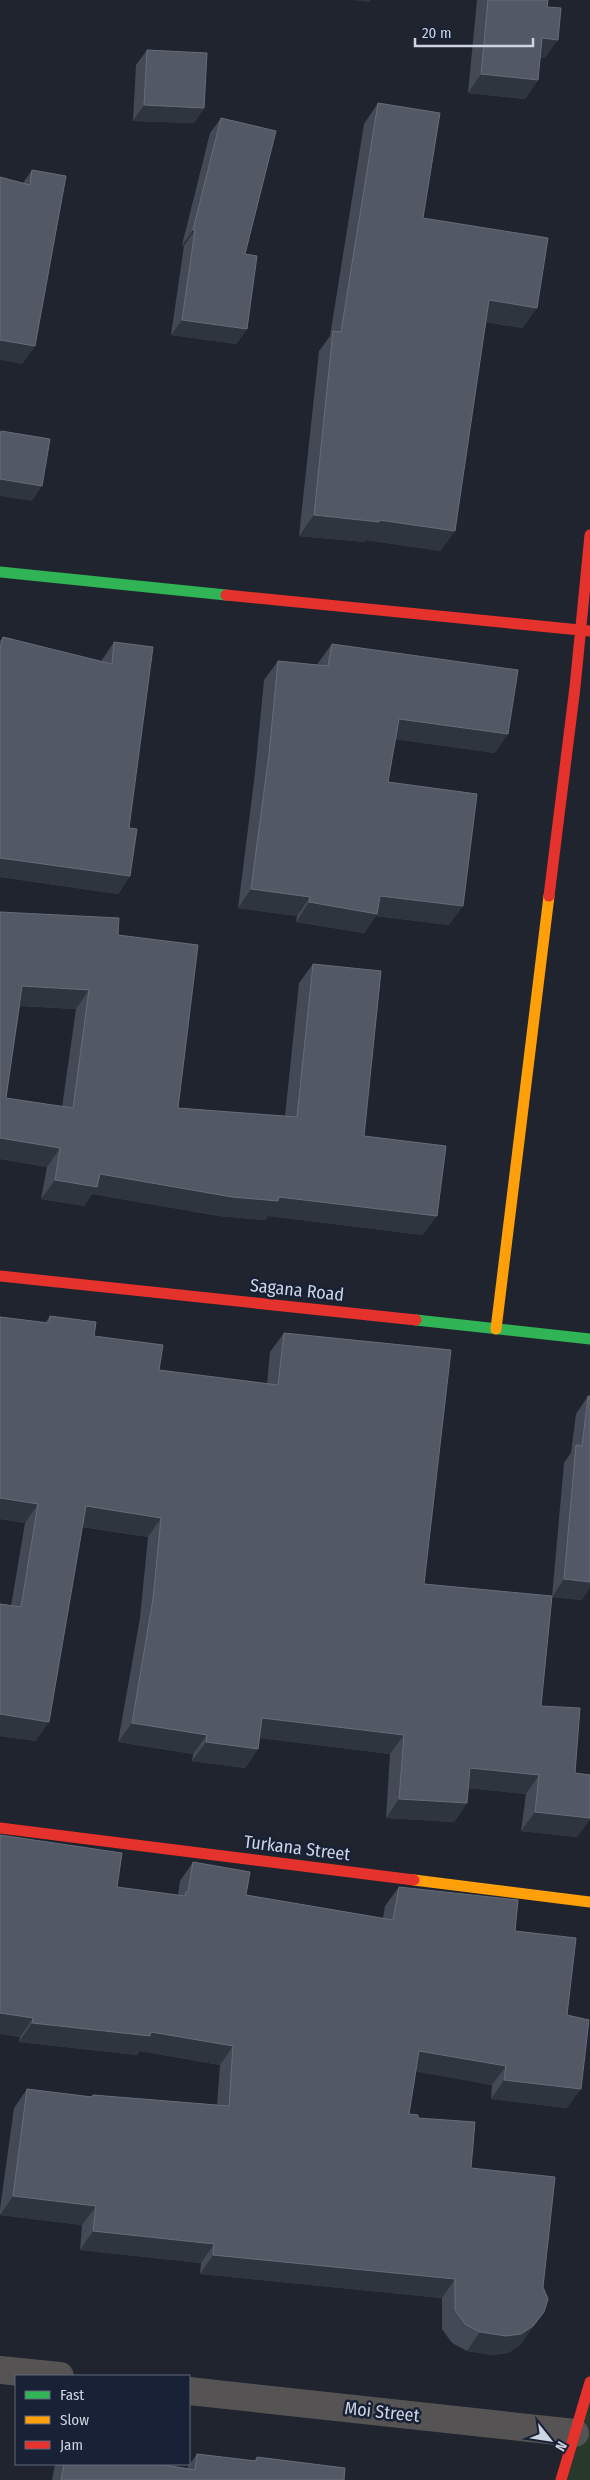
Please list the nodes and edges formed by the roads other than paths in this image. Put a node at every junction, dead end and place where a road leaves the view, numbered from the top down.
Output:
1 (590, 535) edge
2 (0, 572) edge
3 (586, 630) edge
4 (0, 1276) edge
5 (496, 1329) junction
6 (590, 1339) edge
7 (0, 1828) edge
8 (590, 1902) edge
9 (0, 2370) edge
10 (50, 2375) edge
11 (590, 2382) edge
12 (190, 2391) edge
13 (575, 2434) junction
14 (561, 2480) edge

1 - 3 street
2 - 3 street
3 - 5 street
4 - 5 street, Sagana Road
5 - 6 street, Sagana Road
7 - 8 street, Turkana Street
9 - 10 street
11 - 13 street
12 - 13 street, Moi Street
13 - 14 street

